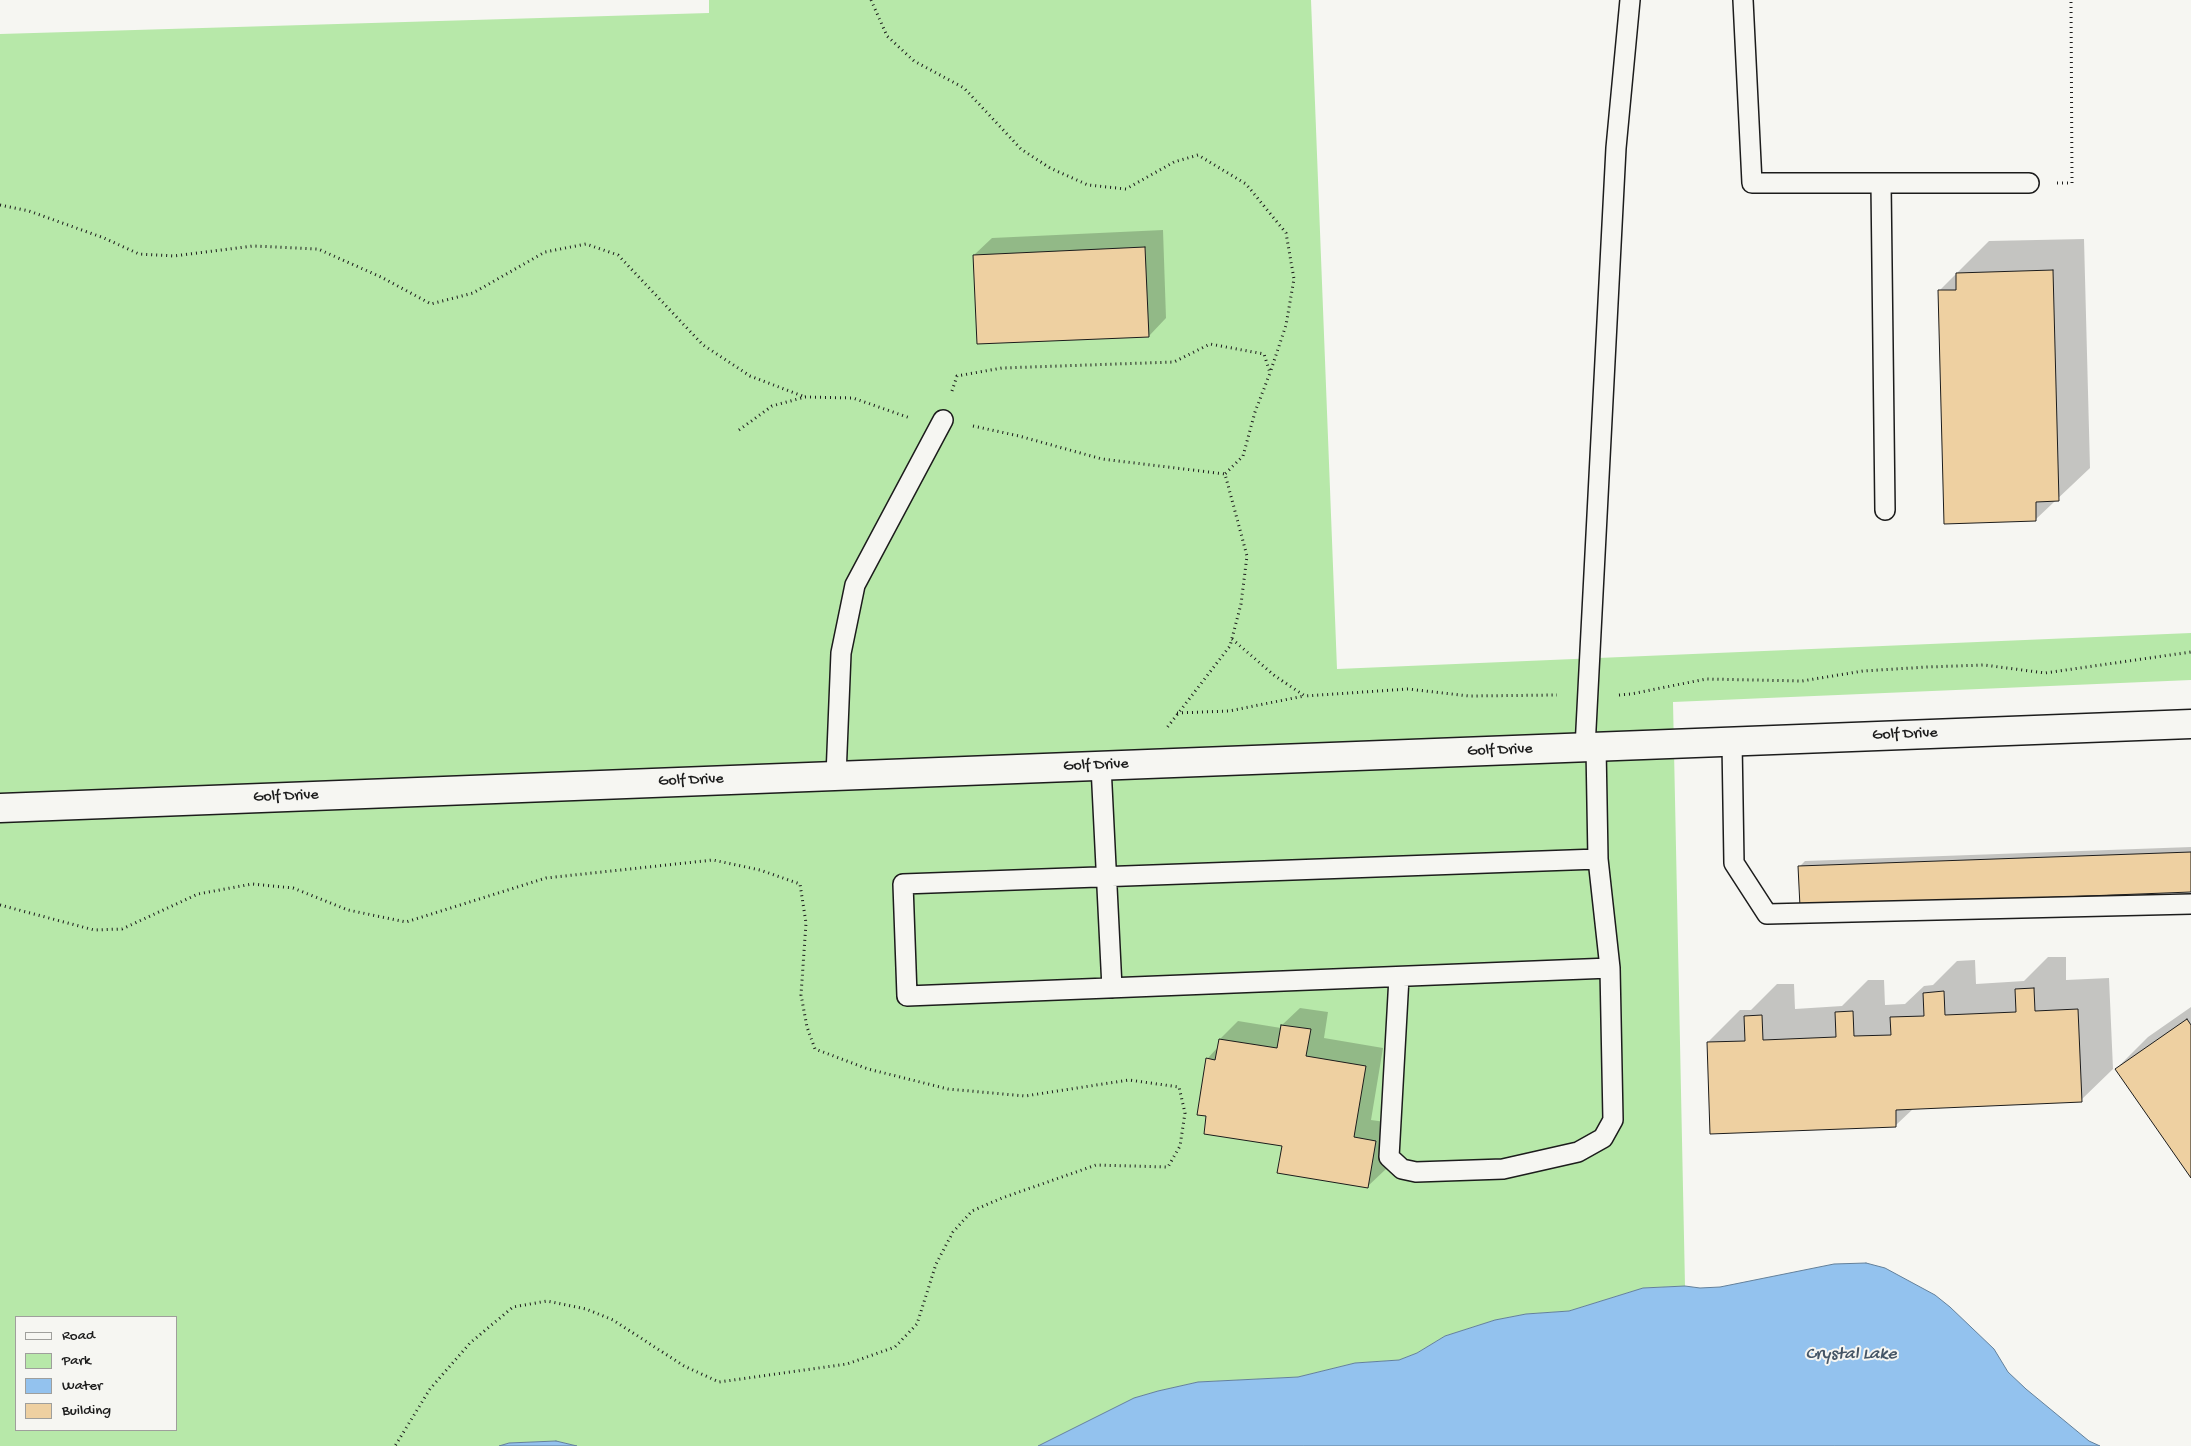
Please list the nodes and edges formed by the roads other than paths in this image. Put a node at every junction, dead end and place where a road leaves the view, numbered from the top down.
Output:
1 (1630, 0) edge
2 (1743, 0) edge
3 (1881, 183) junction
4 (2029, 183) road end
5 (943, 420) road end
6 (1885, 510) dead end
7 (2191, 724) edge
8 (1732, 742) junction
9 (1591, 747) junction
10 (1101, 766) junction
11 (836, 776) junction
12 (0, 808) edge
13 (1598, 859) junction
14 (1106, 876) junction
15 (2191, 904) edge
16 (1610, 968) junction
17 (1399, 977) junction
18 (1112, 988) junction

1 - 9 lane
2 - 3 lane
3 - 4 lane
3 - 6 lane
5 - 11 lane
7 - 8 street, Golf Drive
8 - 9 street, Golf Drive
8 - 15 lane
9 - 10 street, Golf Drive
9 - 13 lane
10 - 11 street, Golf Drive
10 - 14 lane
11 - 12 street, Golf Drive
13 - 14 lane
13 - 16 lane
14 - 18 lane
14 - 18 lane
16 - 17 lane
16 - 17 lane
17 - 18 lane

